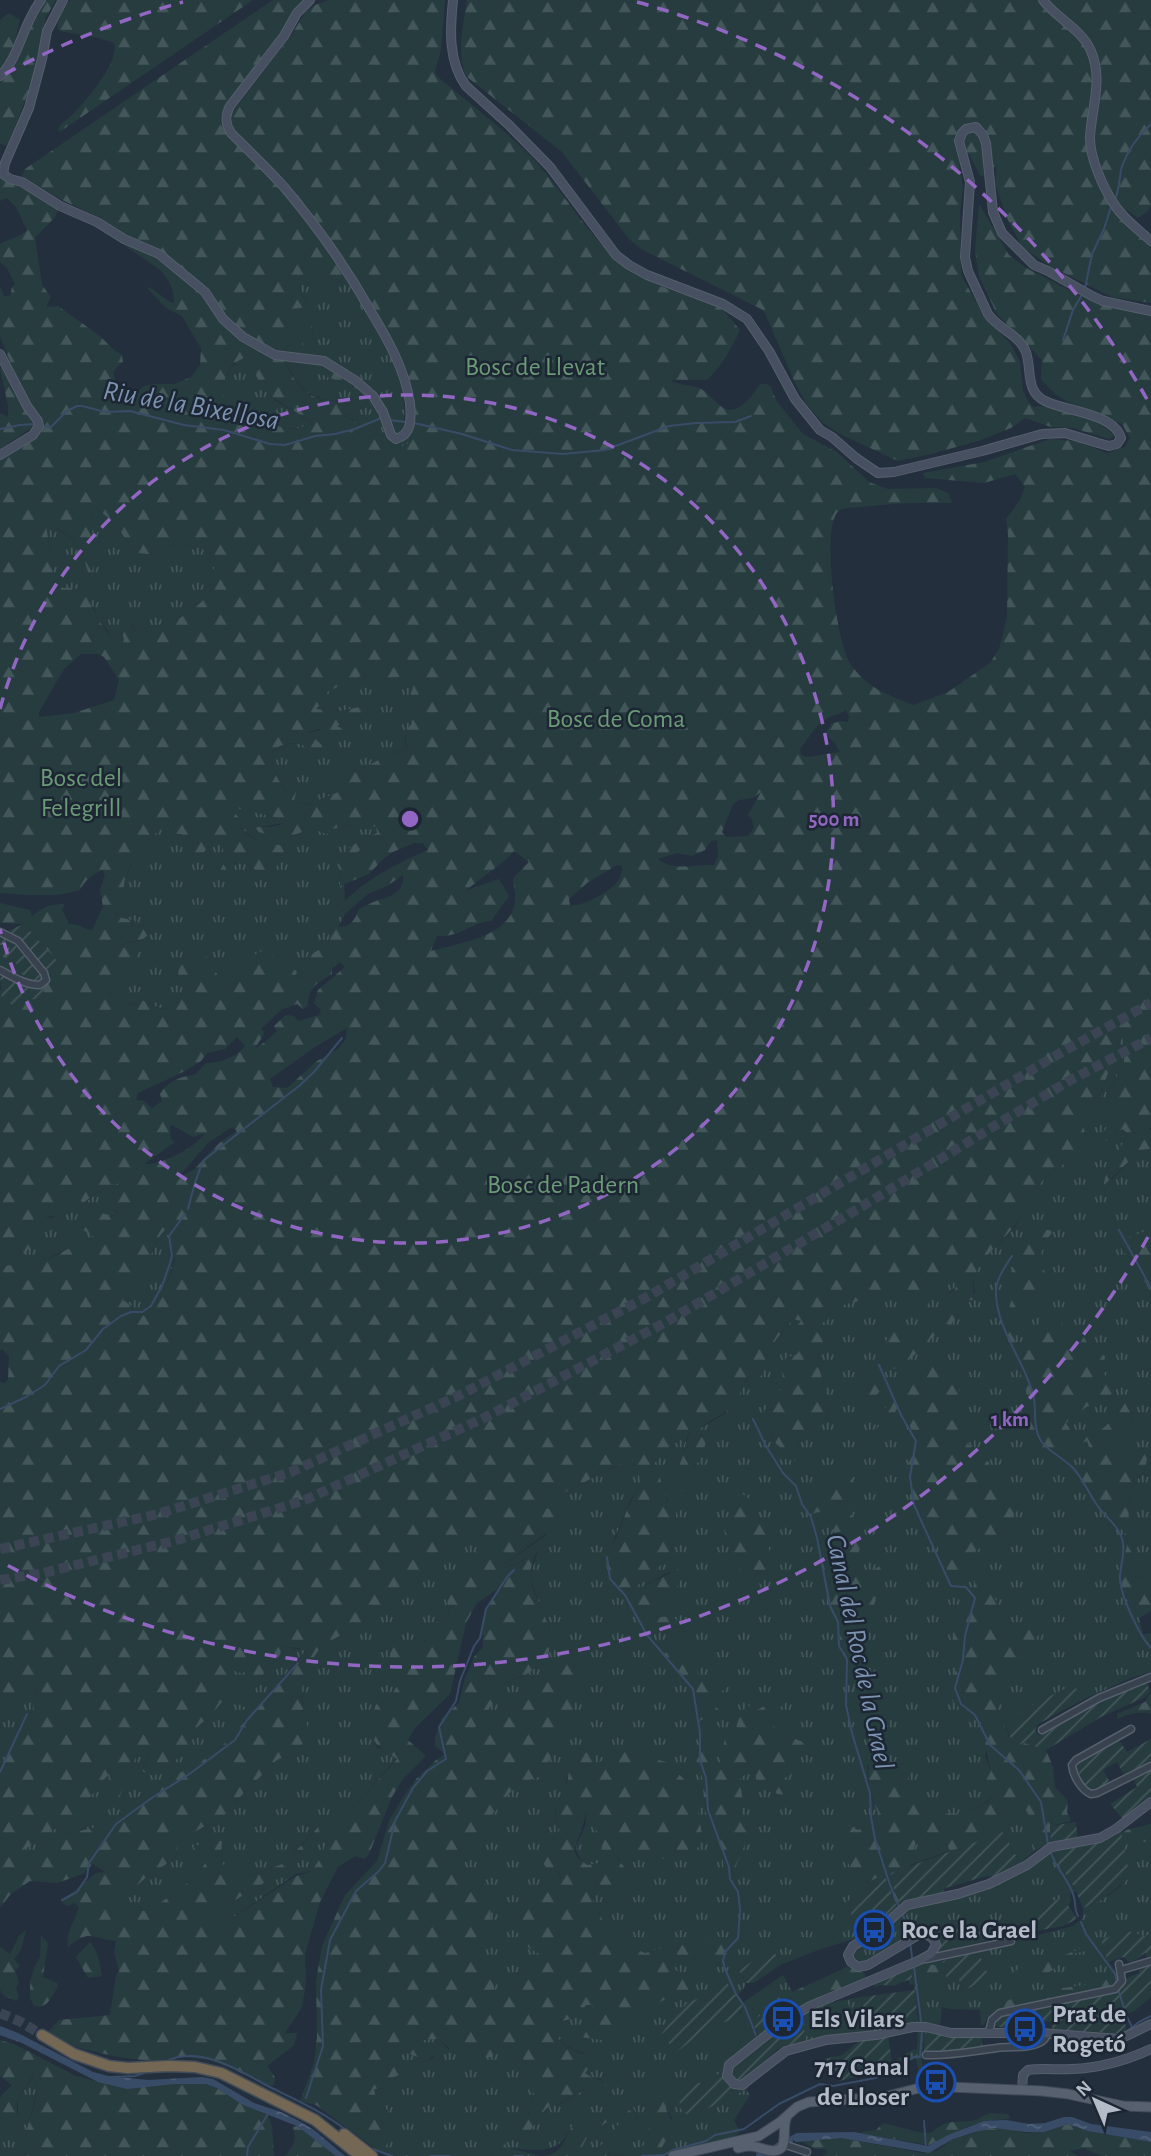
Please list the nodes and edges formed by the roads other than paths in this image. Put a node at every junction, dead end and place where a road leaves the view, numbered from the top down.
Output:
1 (41, 0) edge
2 (62, 0) edge
3 (310, 0) edge
4 (453, 0) edge
5 (1043, 0) edge
6 (0, 76) edge
7 (1151, 241) edge
8 (1151, 310) edge
9 (0, 354) edge
10 (0, 455) edge
11 (0, 932) edge
12 (0, 970) edge
13 (1151, 1676) edge
14 (1131, 1729) dead end
15 (1042, 1730) dead end
16 (1151, 1766) edge
17 (1151, 1802) edge
18 (1011, 1941) dead end
19 (920, 1960) junction
20 (1151, 1961) edge
21 (1151, 2024) edge
22 (989, 2032) junction
23 (1047, 2034) junction
24 (42, 2035) tunnel mouth
25 (1151, 2049) edge
26 (926, 2055) dead end
27 (169, 2066) junction
28 (233, 2078) junction
29 (1022, 2090) junction
30 (1151, 2107) edge
31 (789, 2114) junction
32 (766, 2131) junction
33 (783, 2142) junction
34 (736, 2146) junction
35 (764, 2151) junction
36 (807, 2152) dead end
37 (350, 2156) edge
38 (360, 2156) edge
39 (372, 2156) edge
40 (673, 2156) edge
41 (700, 2156) edge

1 - 6 main road
2 - 3 main road
4 - 8 main road
5 - 7 main road
9 - 10 main road
11 - 12 street
13 - 15 street
14 - 16 street
17 - 19 main road
18 - 19 street
19 - 22 main road
20 - 22 street
21 - 23 main road
22 - 23 main road
23 - 26 street
24 - 27 highway
25 - 29 main road
27 - 28 highway
27 - 37 highway
28 - 38 highway
28 - 39 highway
29 - 30 main road
29 - 31 main road
31 - 32 main road
31 - 33 main road
32 - 33 main road
32 - 34 main road
32 - 35 main road
33 - 35 main road
33 - 36 street
34 - 35 main road
34 - 40 main road
34 - 41 main road

